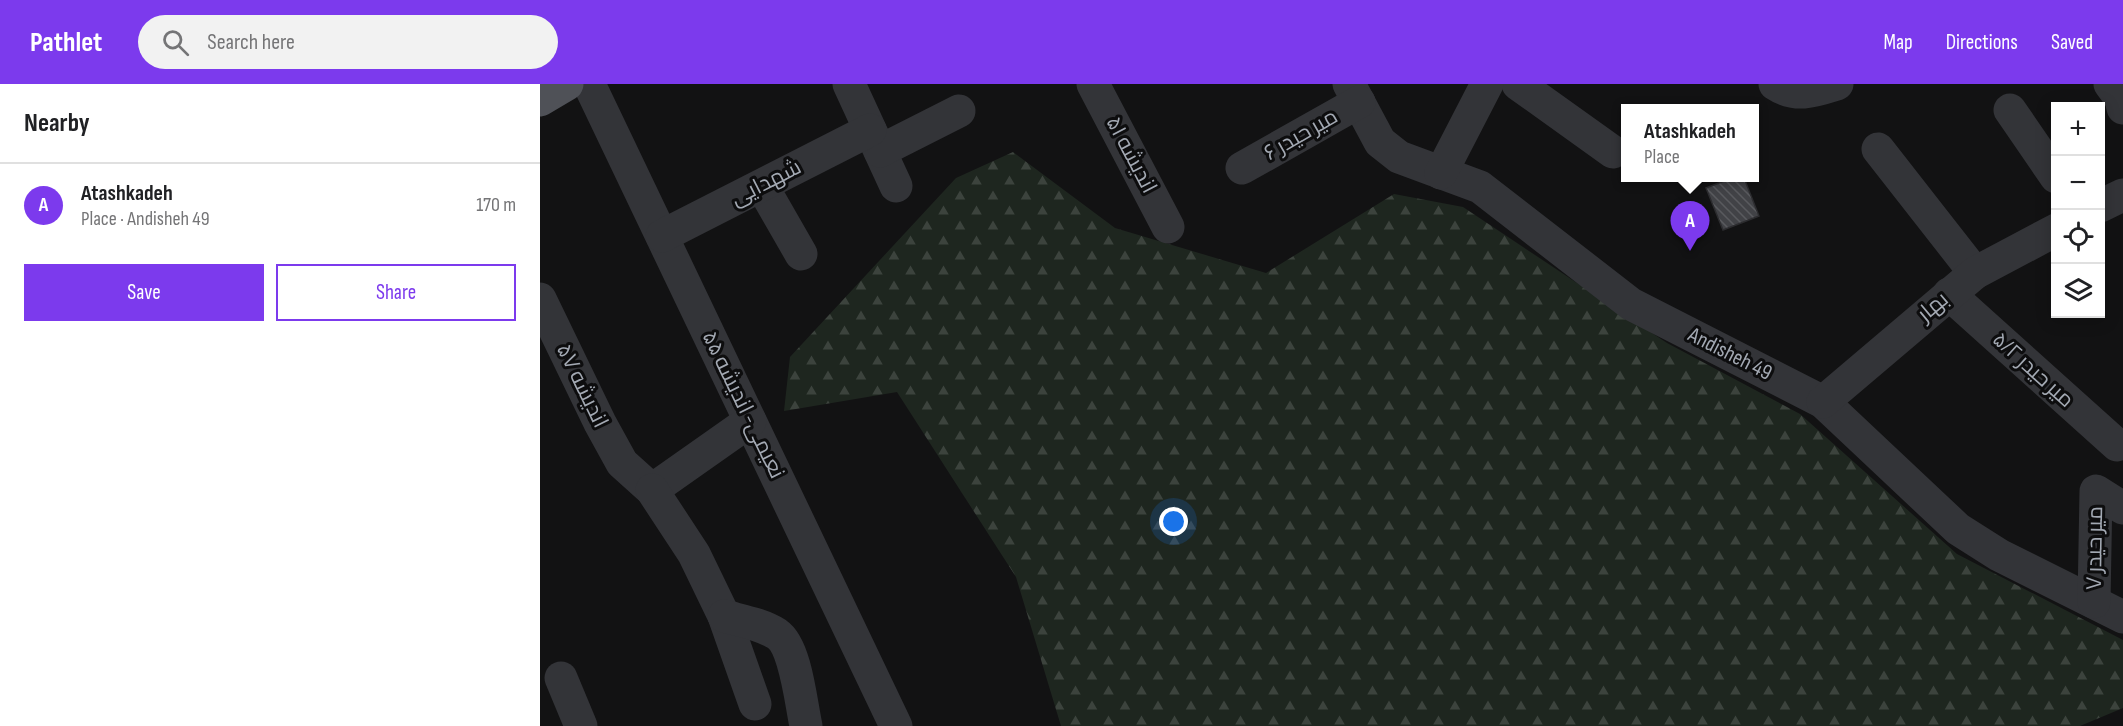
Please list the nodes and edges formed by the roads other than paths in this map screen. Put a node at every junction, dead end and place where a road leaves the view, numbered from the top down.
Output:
1 (567, 84) edge
2 (589, 84) edge
3 (849, 84) edge
4 (1093, 84) edge
5 (1487, 84) edge
6 (1518, 84) edge
7 (1775, 84) edge
8 (1837, 84) edge
9 (2110, 84) edge
10 (1354, 93) edge
11 (540, 100) edge
12 (2123, 108) edge
13 (2010, 110) dead end
14 (958, 111) dead end
15 (875, 140) junction
16 (1878, 149) dead end
17 (1613, 152) dead end
18 (1242, 168) dead end
19 (2051, 171) edge
20 (1440, 173) junction
21 (762, 186) junction
22 (896, 186) dead end
23 (2123, 195) edge
24 (2105, 204) edge
25 (1168, 227) dead end
26 (2051, 232) edge
27 (662, 236) junction
28 (801, 254) dead end
29 (1975, 273) junction
30 (1949, 294) junction
31 (540, 298) edge
32 (1823, 402) junction
33 (750, 421) junction
34 (2117, 445) dead end
35 (641, 480) junction
36 (2123, 508) edge
37 (2094, 602) junction
38 (724, 616) junction
39 (2123, 618) edge
40 (561, 678) dead end
41 (755, 704) dead end
42 (581, 726) edge
43 (806, 726) edge
44 (896, 726) edge

1 - 11 main road
2 - 27 street, نعیمی- اندیشه ۵۵
3 - 15 street
4 - 25 street, اندیشه ۵۱
5 - 20 street
6 - 17 street
7 - 8 street
9 - 12 street
10 - 18 street, میر حیدر ۶
10 - 20 street, Andisheh 49
13 - 19 street
14 - 15 street, شهدایی
15 - 21 street, شهدایی
15 - 22 street
16 - 29 street
20 - 32 street, Andisheh 49
21 - 27 street, شهدایی
21 - 28 street
23 - 24 street
26 - 29 street, بهار
27 - 33 street, نعیمی- اندیشه ۵۵
29 - 30 street, بهار
30 - 32 street, بهار
30 - 34 street, میر حیدر ۵/۲
31 - 35 street, اندیشه ۵۷
32 - 37 street, Andisheh 49
33 - 35 street
33 - 44 street, نعیمی- اندیشه ۵۵
35 - 38 street, اندیشه ۵۷
36 - 37 street, میر حیدر ۷
37 - 39 street, Andisheh 49
38 - 41 street, اندیشه ۵۷
38 - 43 street
40 - 42 street

